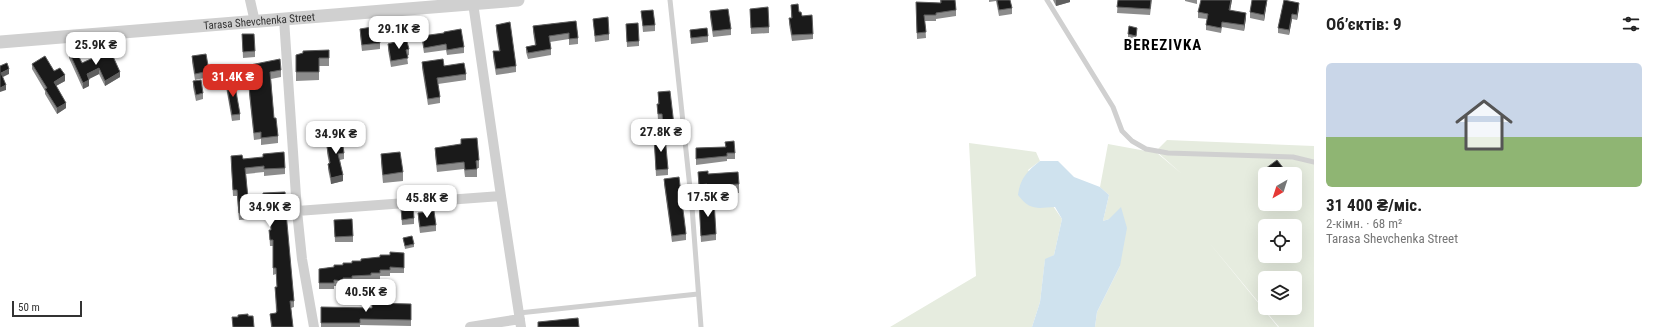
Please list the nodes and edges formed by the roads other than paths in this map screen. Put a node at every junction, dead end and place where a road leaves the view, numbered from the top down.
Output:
1 (250, 0) edge
2 (518, 0) edge
3 (670, 0) edge
4 (1047, 0) edge
5 (474, 3) junction
6 (284, 19) junction
7 (255, 22) junction
8 (0, 42) edge
9 (1314, 162) edge
10 (501, 196) junction
11 (297, 211) junction
12 (698, 294) junction
13 (520, 320) edge
14 (314, 327) edge
15 (470, 327) edge
16 (701, 327) edge

1 - 7 street
2 - 5 street, Tarasa Shevchenka Street
3 - 12 lane
4 - 9 lane
5 - 6 street, Tarasa Shevchenka Street
5 - 10 street
6 - 7 street, Tarasa Shevchenka Street
6 - 11 street
7 - 8 street, Tarasa Shevchenka Street
10 - 11 street
10 - 13 street
11 - 14 street
12 - 13 lane
12 - 16 lane
13 - 15 street

